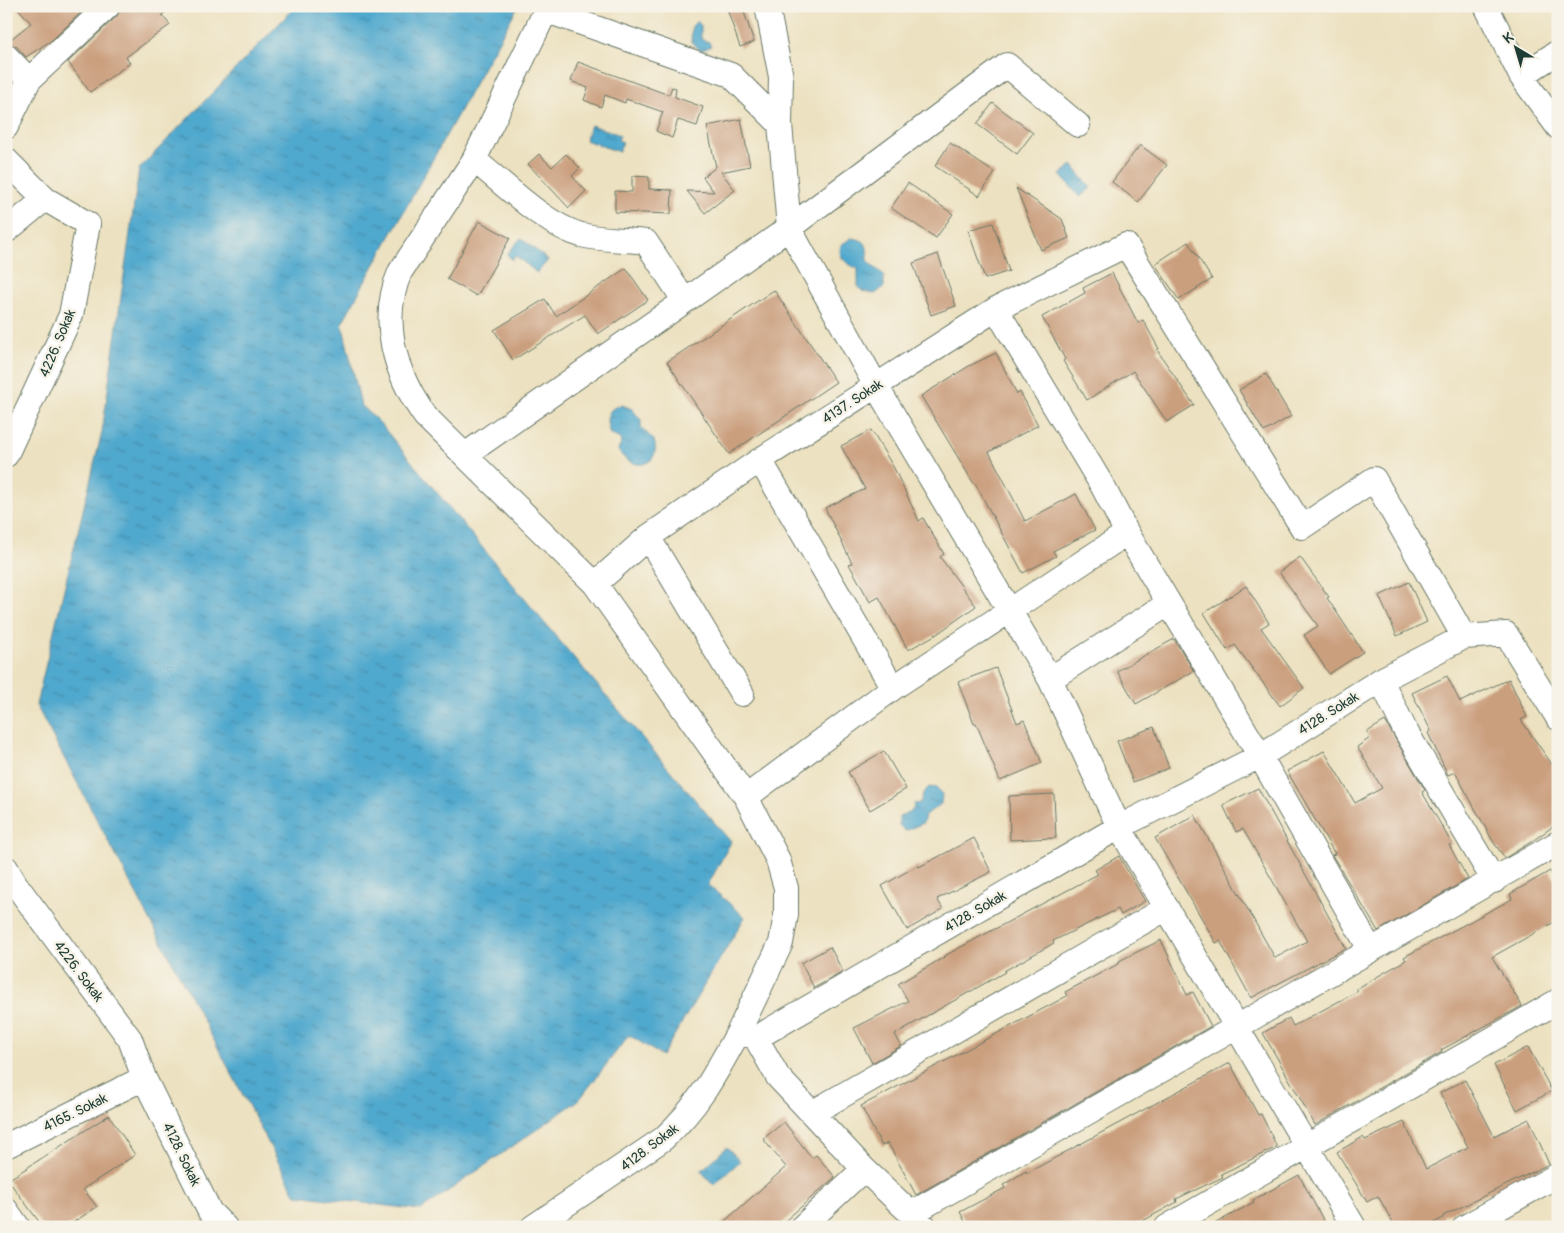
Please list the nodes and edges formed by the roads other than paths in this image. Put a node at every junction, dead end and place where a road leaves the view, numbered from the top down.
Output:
1 (108, 6) edge
2 (767, 6) edge
3 (1486, 6) edge
4 (548, 9) edge
5 (1558, 52) edge
6 (6, 56) edge
7 (1521, 76) junction
8 (29, 80) junction
9 (780, 124) junction
10 (1078, 125) dead end
11 (6, 127) edge
12 (1558, 128) edge
13 (6, 160) edge
14 (474, 160) junction
15 (45, 199) junction
16 (788, 228) junction
17 (6, 231) edge
18 (684, 300) junction
19 (996, 309) junction
20 (876, 386) junction
21 (6, 455) edge
22 (464, 455) junction
23 (760, 460) junction
24 (1126, 533) junction
25 (648, 537) junction
26 (594, 584) junction
27 (1168, 604) junction
28 (1010, 610) junction
29 (1464, 637) junction
30 (1050, 678) junction
31 (1382, 680) junction
32 (893, 688) junction
33 (742, 694) dead end
34 (1558, 718) edge
35 (1260, 756) junction
36 (746, 797) junction
37 (1119, 827) junction
38 (1558, 843) edge
39 (10, 879) edge
40 (1494, 880) junction
41 (1167, 908) junction
42 (1370, 949) junction
43 (1558, 1001) edge
44 (1237, 1027) junction
45 (748, 1035) junction
46 (144, 1078) junction
47 (812, 1113) junction
48 (1307, 1145) junction
49 (6, 1146) edge
50 (864, 1169) junction
51 (1558, 1175) edge
52 (6, 1210) edge
53 (919, 1220) edge
54 (18, 1227) edge
55 (225, 1227) edge
56 (534, 1227) edge
57 (802, 1227) edge
58 (1167, 1227) edge
59 (1354, 1227) edge
60 (1465, 1227) edge

1 - 8 street
2 - 9 street
3 - 7 street
4 - 9 street
4 - 14 street
5 - 7 street
6 - 8 street
7 - 12 street
8 - 11 street
9 - 16 street
10 - 16 street
13 - 15 street
14 - 18 street
14 - 22 street
15 - 17 street
15 - 21 street, 4226. Sokak
16 - 18 street
16 - 20 street
18 - 22 street
19 - 20 street, 4137. Sokak
19 - 24 street
19 - 29 street, 4137. Sokak
20 - 23 street, 4137. Sokak
20 - 28 street
22 - 26 street
23 - 25 street, 4137. Sokak
23 - 32 street
24 - 27 street
24 - 28 street
25 - 26 street, 4137. Sokak
25 - 33 street
26 - 36 street
27 - 30 street
27 - 35 street
28 - 30 street
28 - 32 street
29 - 31 street, 4128. Sokak
29 - 34 street
30 - 37 street
31 - 35 street, 4128. Sokak
31 - 40 street
32 - 36 street
35 - 37 street, 4128. Sokak
35 - 42 street
36 - 45 street
37 - 41 street
37 - 45 street, 4128. Sokak
38 - 40 street
39 - 46 street, 4226. Sokak
40 - 42 street
41 - 44 street
41 - 47 street
42 - 44 street
43 - 48 street
44 - 48 street
44 - 53 street
45 - 47 street
45 - 56 street, 4128. Sokak
46 - 49 street, 4165. Sokak
46 - 55 street, 4128. Sokak
47 - 50 street
48 - 58 street
48 - 59 street
50 - 53 street
50 - 57 street
51 - 60 street
52 - 54 street

